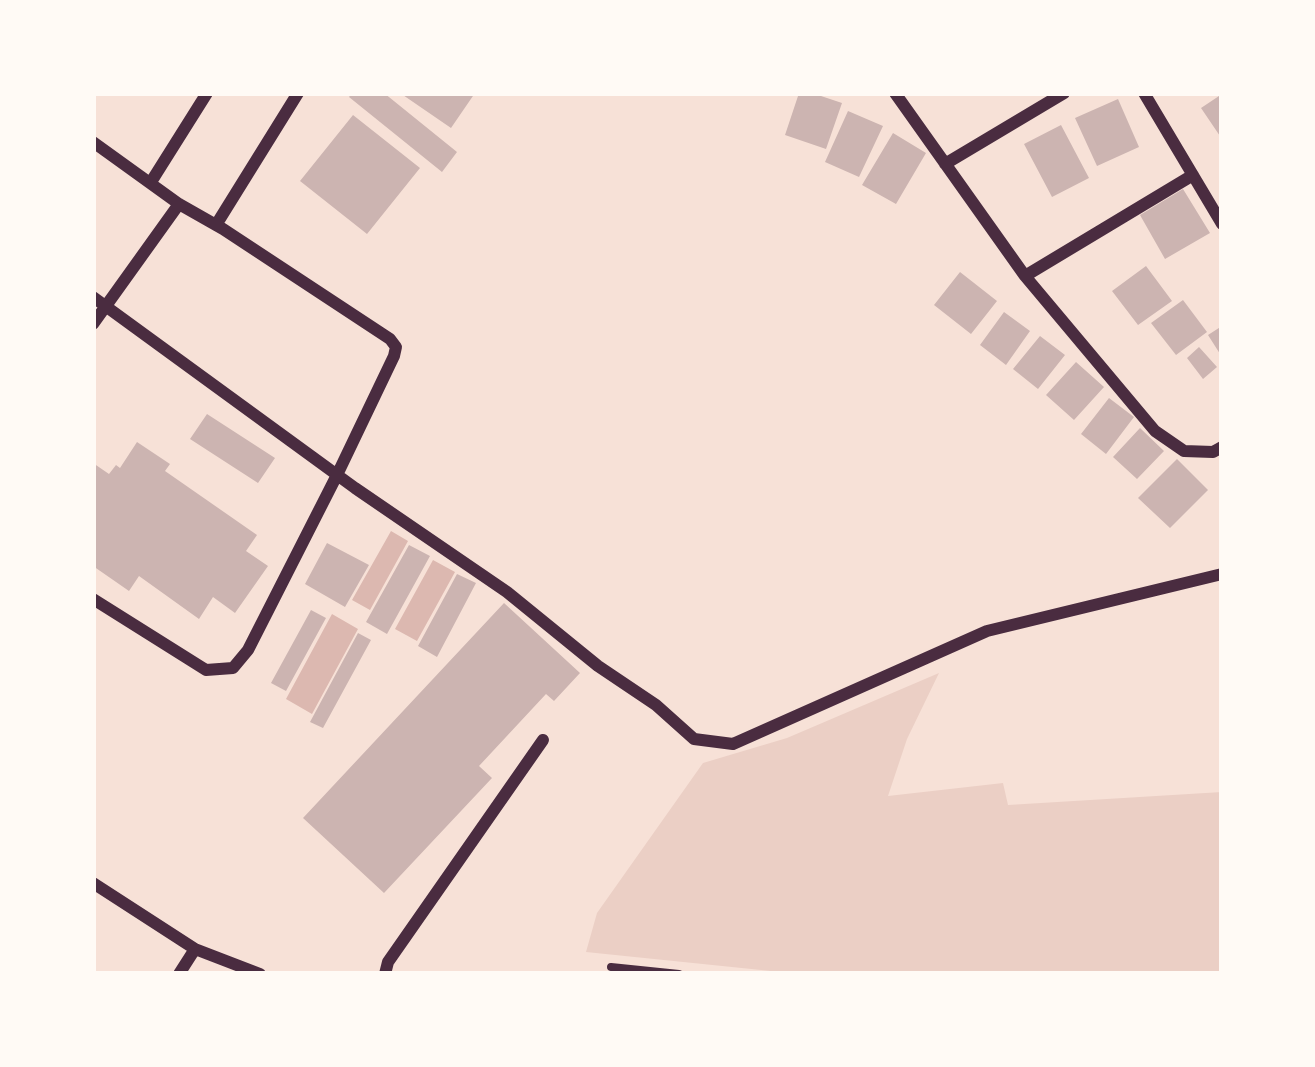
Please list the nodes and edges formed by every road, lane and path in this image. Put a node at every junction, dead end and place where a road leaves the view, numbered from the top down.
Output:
1 (207, 93) edge
2 (298, 93) edge
3 (895, 93) edge
4 (1064, 93) edge
5 (1144, 93) edge
6 (93, 142) edge
7 (945, 164) junction
8 (1193, 175) junction
9 (151, 182) junction
10 (179, 204) junction
11 (1222, 224) edge
12 (216, 225) junction
13 (1024, 276) junction
14 (93, 297) edge
15 (106, 306) junction
16 (93, 324) edge
17 (1222, 448) edge
18 (337, 475) junction
19 (1222, 574) edge
20 (93, 598) edge
21 (544, 740) dead end
22 (93, 883) edge
23 (195, 949) junction
24 (611, 967) dead end
25 (179, 974) edge
26 (260, 974) edge
27 (385, 974) edge
28 (679, 974) edge

1 - 9 street
2 - 12 street
3 - 7 street
4 - 7 street
5 - 8 street
6 - 9 street
7 - 13 street
8 - 11 street
8 - 13 street
9 - 10 street
10 - 12 street
10 - 15 street
12 - 18 street
13 - 17 street
14 - 15 street
15 - 16 street
15 - 18 street
18 - 19 street
18 - 20 street
21 - 27 street
22 - 23 street
23 - 25 street
23 - 26 street
24 - 28 path

